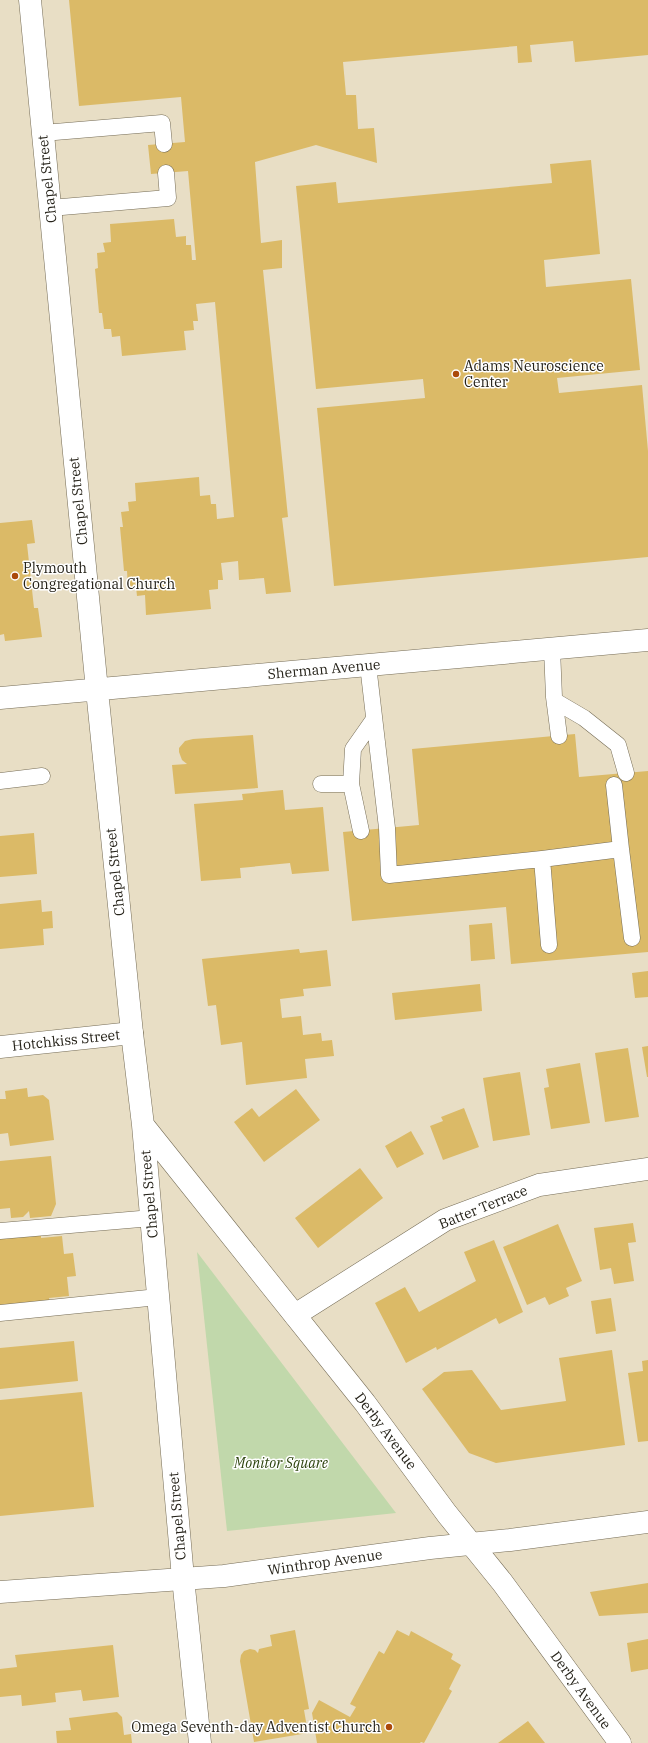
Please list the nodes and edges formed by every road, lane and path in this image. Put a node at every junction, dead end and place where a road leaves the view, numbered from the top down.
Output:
1 (30, 0) edge
2 (43, 133) junction
3 (164, 144) dead end
4 (166, 173) dead end
5 (50, 208) junction
6 (648, 640) edge
7 (552, 648) junction
8 (368, 665) junction
9 (97, 690) junction
10 (0, 698) edge
11 (555, 701) junction
12 (374, 719) junction
13 (559, 736) dead end
14 (626, 773) dead end
15 (42, 776) dead end
16 (0, 781) edge
17 (321, 784) dead end
18 (351, 784) junction
19 (614, 786) dead end
20 (361, 831) dead end
21 (621, 849) junction
22 (542, 859) junction
23 (632, 938) dead end
24 (549, 945) dead end
25 (132, 1033) junction
26 (0, 1047) edge
27 (143, 1125) junction
28 (648, 1169) edge
29 (152, 1218) junction
30 (0, 1231) edge
31 (158, 1296) junction
32 (0, 1313) edge
33 (295, 1316) junction
34 (648, 1522) edge
35 (472, 1544) junction
36 (183, 1578) junction
37 (0, 1592) edge
38 (200, 1743) edge
39 (620, 1743) edge

1 - 2 main road, Chapel Street
2 - 3 lane
2 - 5 main road, Chapel Street
4 - 5 lane
5 - 9 main road, Chapel Street
6 - 7 main road, Sherman Avenue
7 - 8 main road, Sherman Avenue
7 - 11 lane
8 - 9 main road, Sherman Avenue
8 - 12 lane
9 - 10 main road, Sherman Avenue
9 - 25 main road, Chapel Street
11 - 13 lane
11 - 14 lane
12 - 18 lane
12 - 22 lane
15 - 16 lane
17 - 18 lane
18 - 20 lane
19 - 21 lane
21 - 22 lane
21 - 23 lane
22 - 24 lane
25 - 26 main road, Hotchkiss Street
25 - 27 main road, Chapel Street
27 - 29 main road, Chapel Street
27 - 33 main road, Derby Avenue
28 - 33 main road, Batter Terrace
29 - 30 lane
29 - 31 main road, Chapel Street
31 - 32 lane
31 - 36 main road, Chapel Street
33 - 35 main road, Derby Avenue
34 - 35 main road, Winthrop Avenue
35 - 36 main road, Winthrop Avenue
35 - 39 main road, Derby Avenue
36 - 37 main road, Winthrop Avenue
36 - 38 main road, Chapel Street

